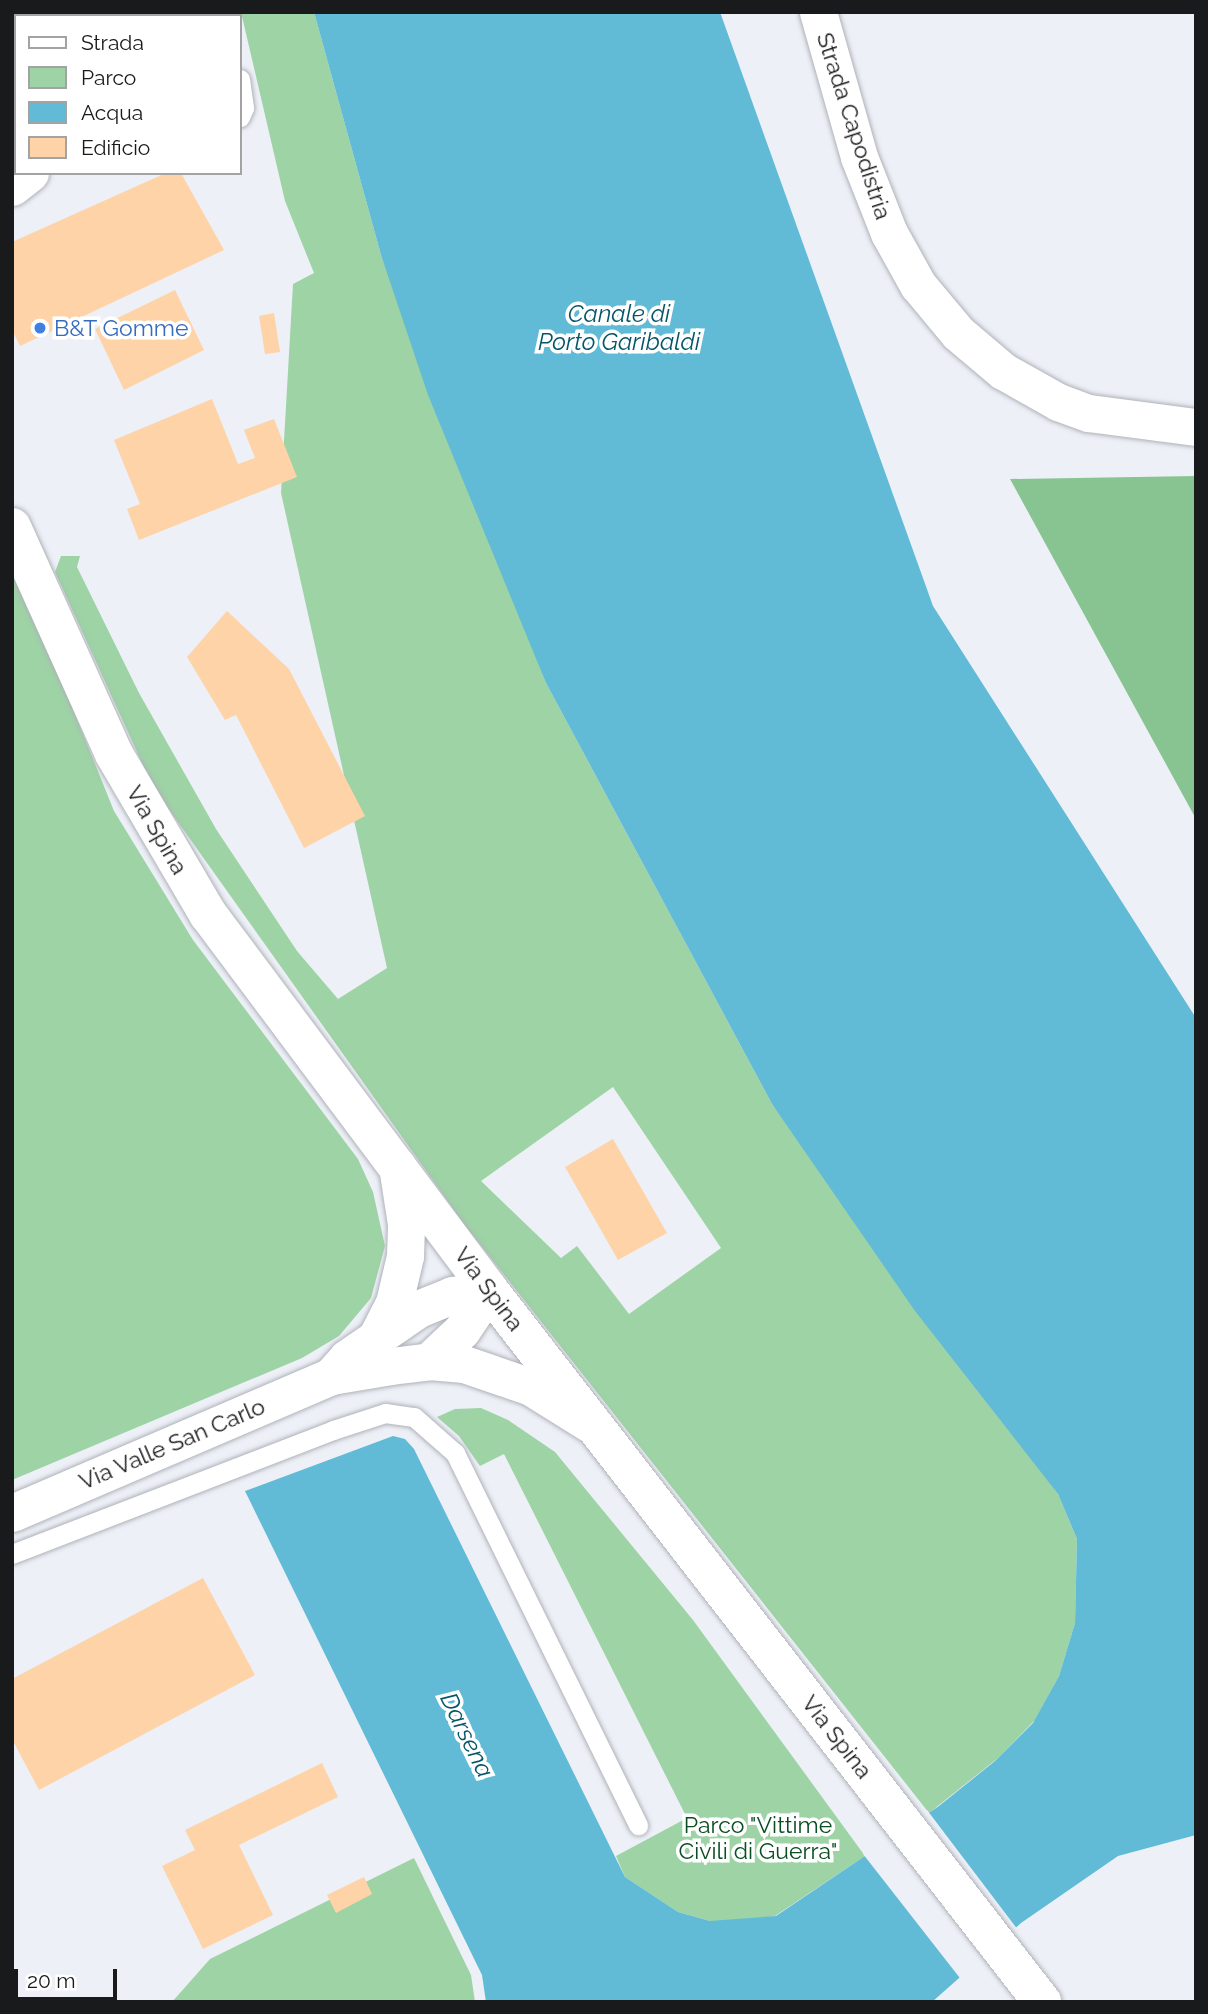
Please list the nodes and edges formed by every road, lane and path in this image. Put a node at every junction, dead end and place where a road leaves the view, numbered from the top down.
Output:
1 (818, 12) edge
2 (242, 94) edge
3 (242, 112) edge
4 (27, 175) edge
5 (12, 187) edge
6 (1196, 428) edge
7 (12, 527) edge
8 (397, 1166) junction
9 (489, 1290) junction
10 (378, 1335) junction
11 (429, 1361) junction
12 (331, 1376) junction
13 (597, 1428) junction
14 (12, 1513) edge
15 (12, 1554) edge
16 (638, 1825) dead end
17 (1042, 2002) edge

1 - 6 street, Strada Capodistria
2 - 3 lane
4 - 5 street
7 - 8 street, Via Spina
8 - 9 street, Via Spina
8 - 10 street, Via Valle San Carlo
9 - 10 street, Via Valle San Carlo
9 - 11 street
9 - 13 street, Via Spina
10 - 12 street, Via Valle San Carlo
11 - 12 street, Via Valle San Carlo
11 - 13 street, Via Valle San Carlo
12 - 14 street, Via Valle San Carlo
13 - 17 street, Via Spina
15 - 16 lane

